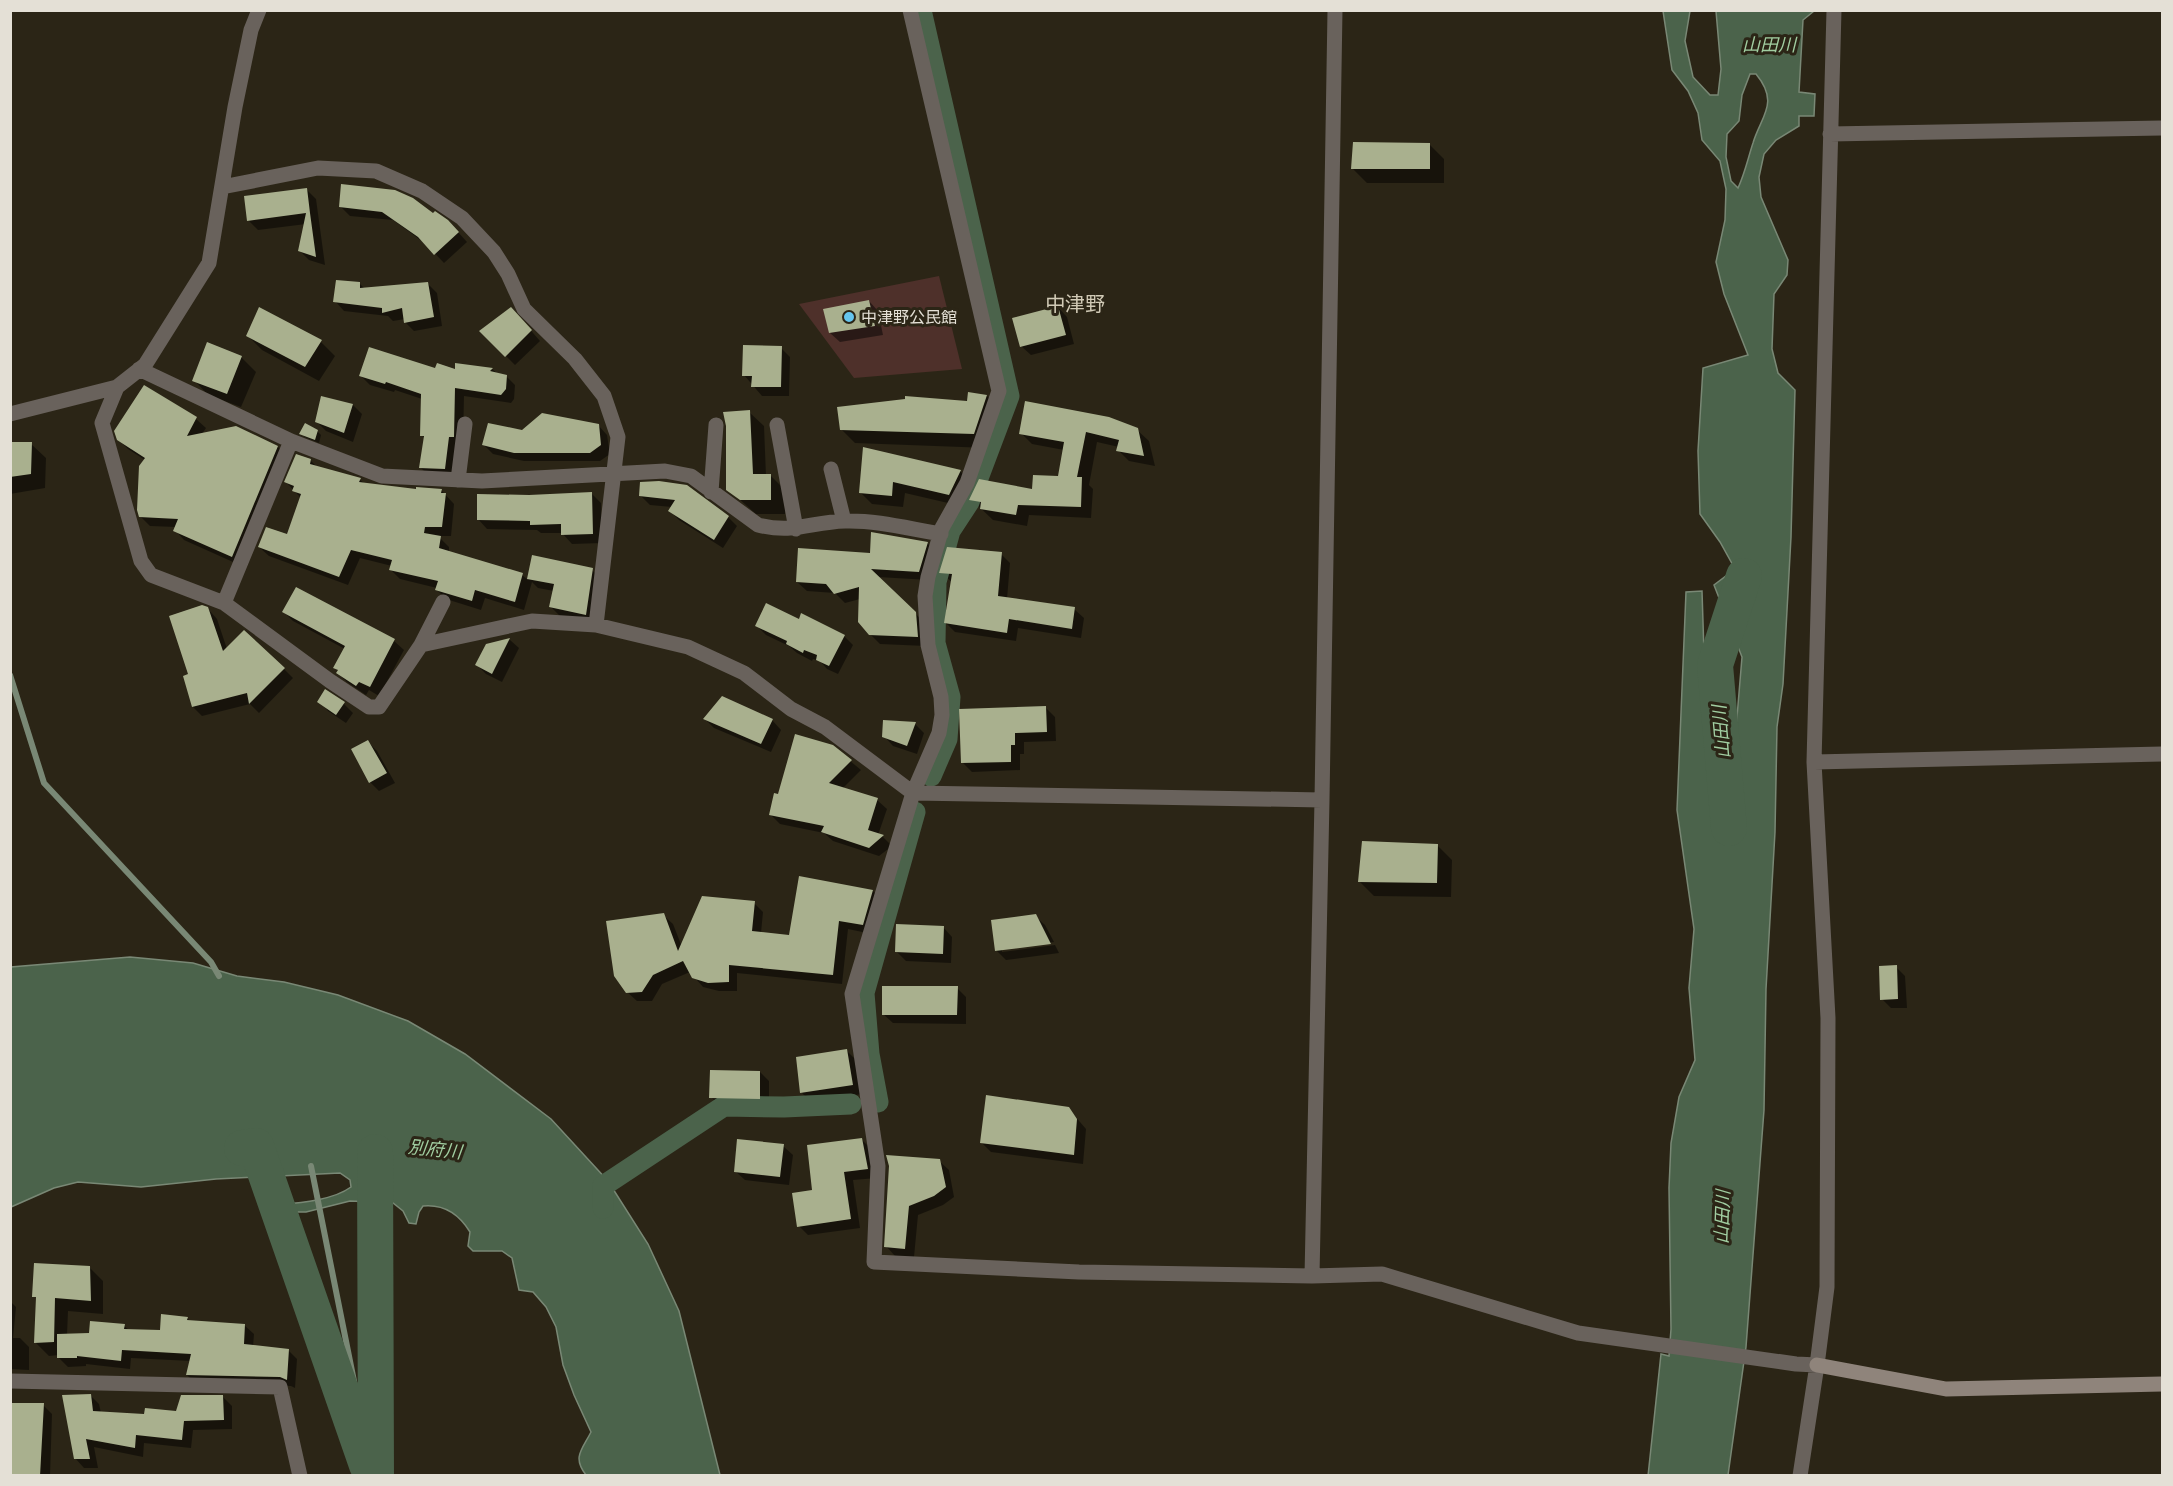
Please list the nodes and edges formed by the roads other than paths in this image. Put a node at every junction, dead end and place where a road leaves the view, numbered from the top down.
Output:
1 (259, 10) edge
2 (910, 10) edge
3 (1335, 10) edge
4 (1834, 10) edge
5 (2163, 128) edge
6 (1830, 134) junction
7 (222, 187) junction
8 (140, 369) junction
9 (117, 387) junction
10 (10, 414) edge
11 (465, 424) dead end
12 (716, 425) dead end
13 (777, 425) dead end
14 (291, 441) junction
15 (831, 469) dead end
16 (614, 474) junction
17 (458, 480) junction
18 (711, 492) junction
19 (844, 521) junction
20 (796, 529) junction
21 (941, 534) junction
22 (443, 602) dead end
23 (224, 603) junction
24 (596, 625) junction
25 (422, 645) junction
26 (2163, 754) edge
27 (1814, 762) junction
28 (913, 793) junction
29 (1322, 800) junction
30 (1312, 1276) junction
31 (1818, 1365) junction
32 (10, 1381) edge
33 (2163, 1384) edge
34 (300, 1476) edge
35 (1800, 1476) edge

1 - 7 street
2 - 21 street
3 - 29 street
4 - 6 street
5 - 6 street
6 - 27 street
7 - 8 street
7 - 16 street
8 - 9 street
8 - 14 street
9 - 10 street
9 - 23 street
11 - 17 street
12 - 18 street
13 - 20 street
14 - 17 street
14 - 23 street
15 - 19 street
16 - 17 street
16 - 18 street
16 - 24 street
18 - 20 street
19 - 20 street
19 - 21 street
21 - 28 street
22 - 25 street
23 - 25 street
24 - 25 street
24 - 28 street
26 - 27 street
27 - 31 street
28 - 29 street
28 - 30 street
29 - 30 street
30 - 31 street
31 - 33 street
31 - 35 street
32 - 34 street

